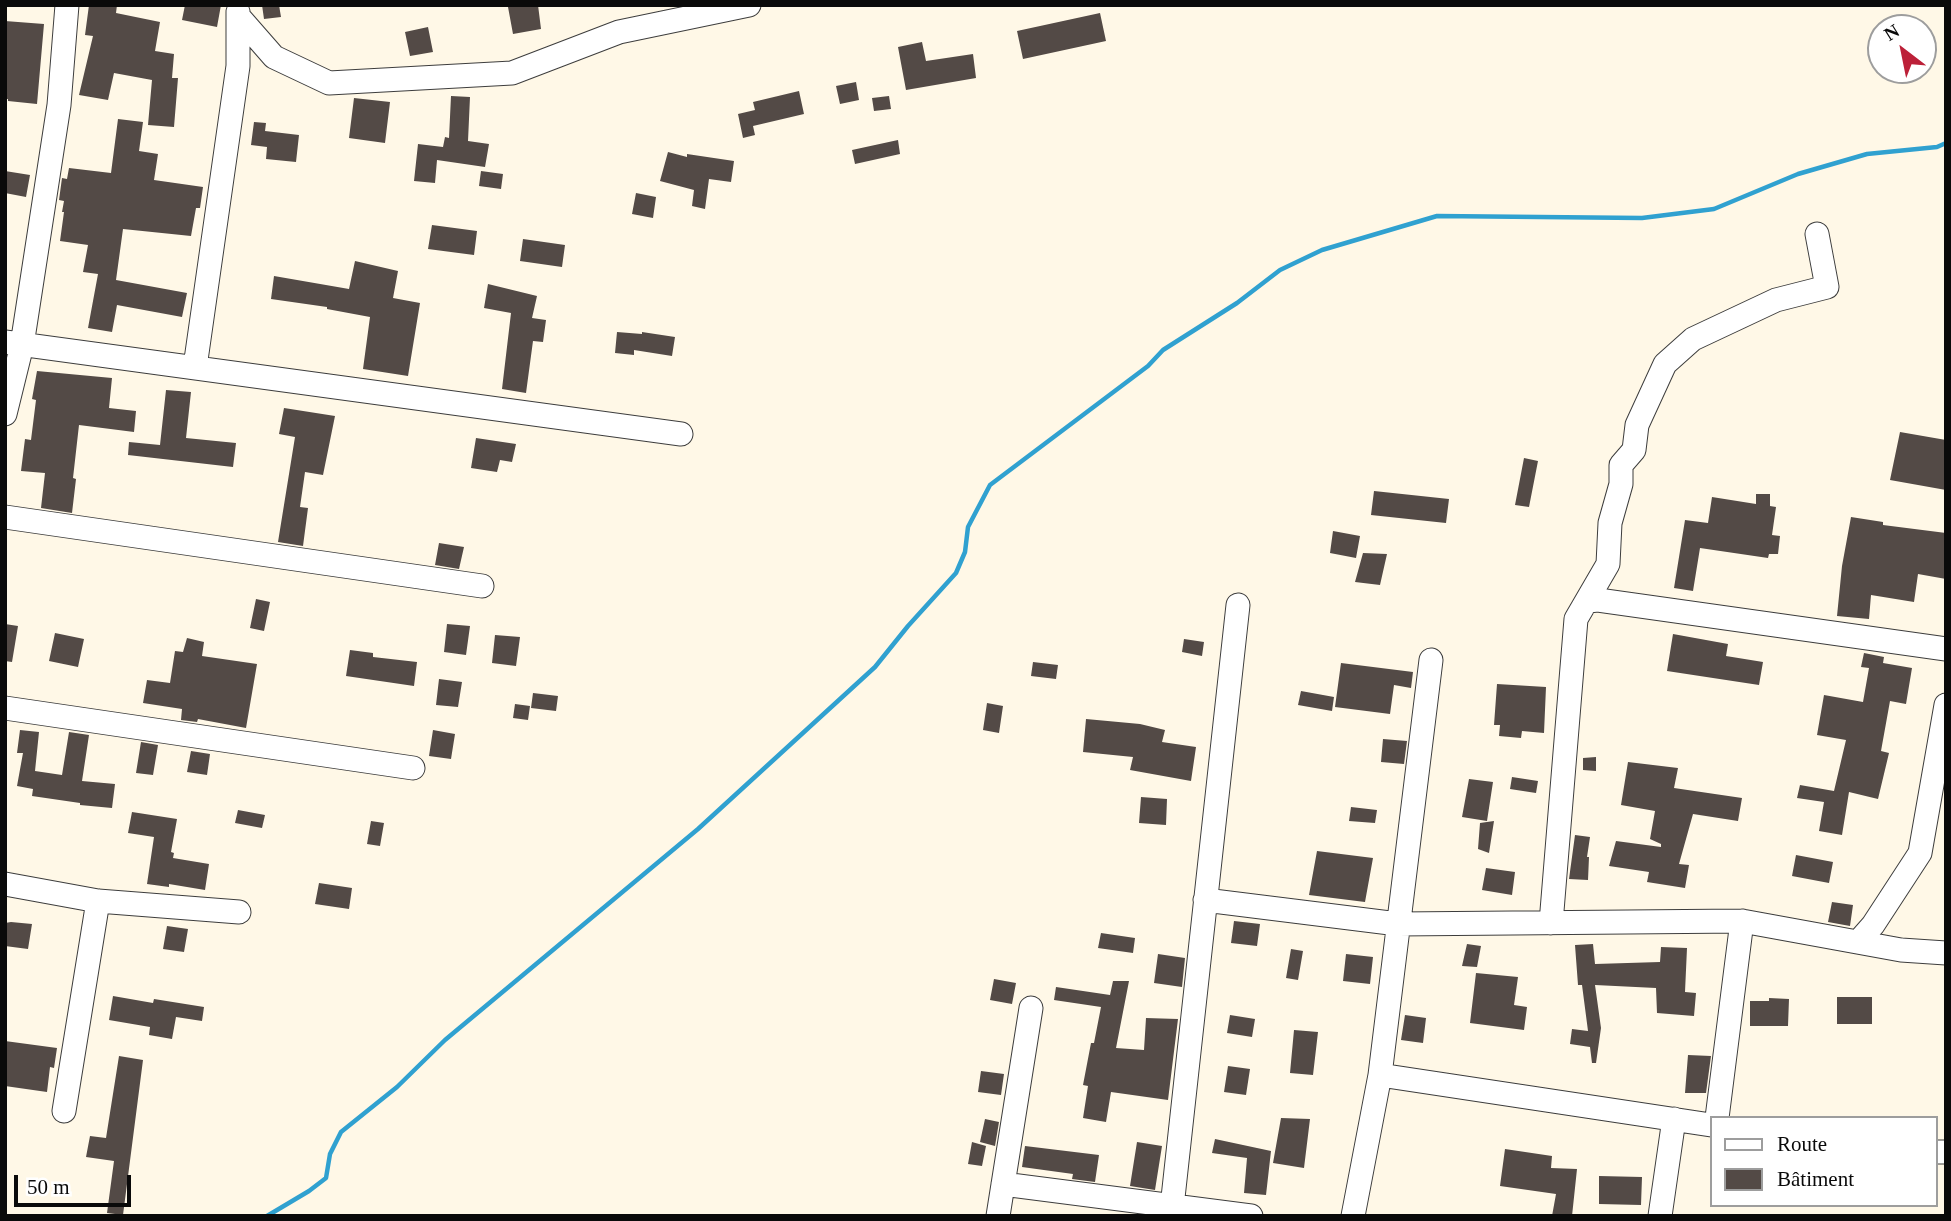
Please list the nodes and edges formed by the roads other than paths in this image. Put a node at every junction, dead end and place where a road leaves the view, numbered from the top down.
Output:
1 (67, 5) edge
2 (748, 5) edge
3 (237, 11) edge
4 (1817, 234) dead end
5 (13, 344) edge
6 (195, 368) junction
7 (5, 414) edge
8 (681, 434) dead end
9 (5, 517) edge
10 (482, 586) dead end
11 (1588, 601) junction
12 (1238, 605) dead end
13 (1946, 649) edge
14 (1431, 660) dead end
15 (1946, 705) edge
16 (5, 708) edge
17 (413, 768) dead end
18 (5, 884) edge
19 (1205, 900) junction
20 (99, 901) junction
21 (239, 912) dead end
22 (1742, 922) junction
23 (1551, 923) junction
24 (1398, 924) junction
25 (1858, 942) junction
26 (1946, 953) edge
27 (1031, 1008) dead end
28 (1380, 1075) junction
29 (64, 1111) dead end
30 (1717, 1116) edge
31 (1674, 1119) junction
32 (1710, 1125) edge
33 (1003, 1184) junction
34 (1172, 1211) edge
35 (998, 1216) edge
36 (1251, 1216) edge
37 (1353, 1216) edge
38 (1660, 1216) edge

1 - 5 street
2 - 3 street
3 - 6 street
4 - 11 street
5 - 6 street
5 - 7 street
6 - 8 street
9 - 10 street
11 - 13 street
11 - 23 street
12 - 19 street
14 - 24 street
15 - 25 street
16 - 17 street
18 - 20 street
19 - 24 street
19 - 34 street
20 - 21 street
20 - 29 street
22 - 23 street
22 - 25 street
22 - 30 street
23 - 24 street
24 - 28 street
25 - 26 street
27 - 33 street
28 - 31 street
28 - 37 street
31 - 32 street
31 - 38 street
33 - 34 street
33 - 35 street
34 - 36 street

